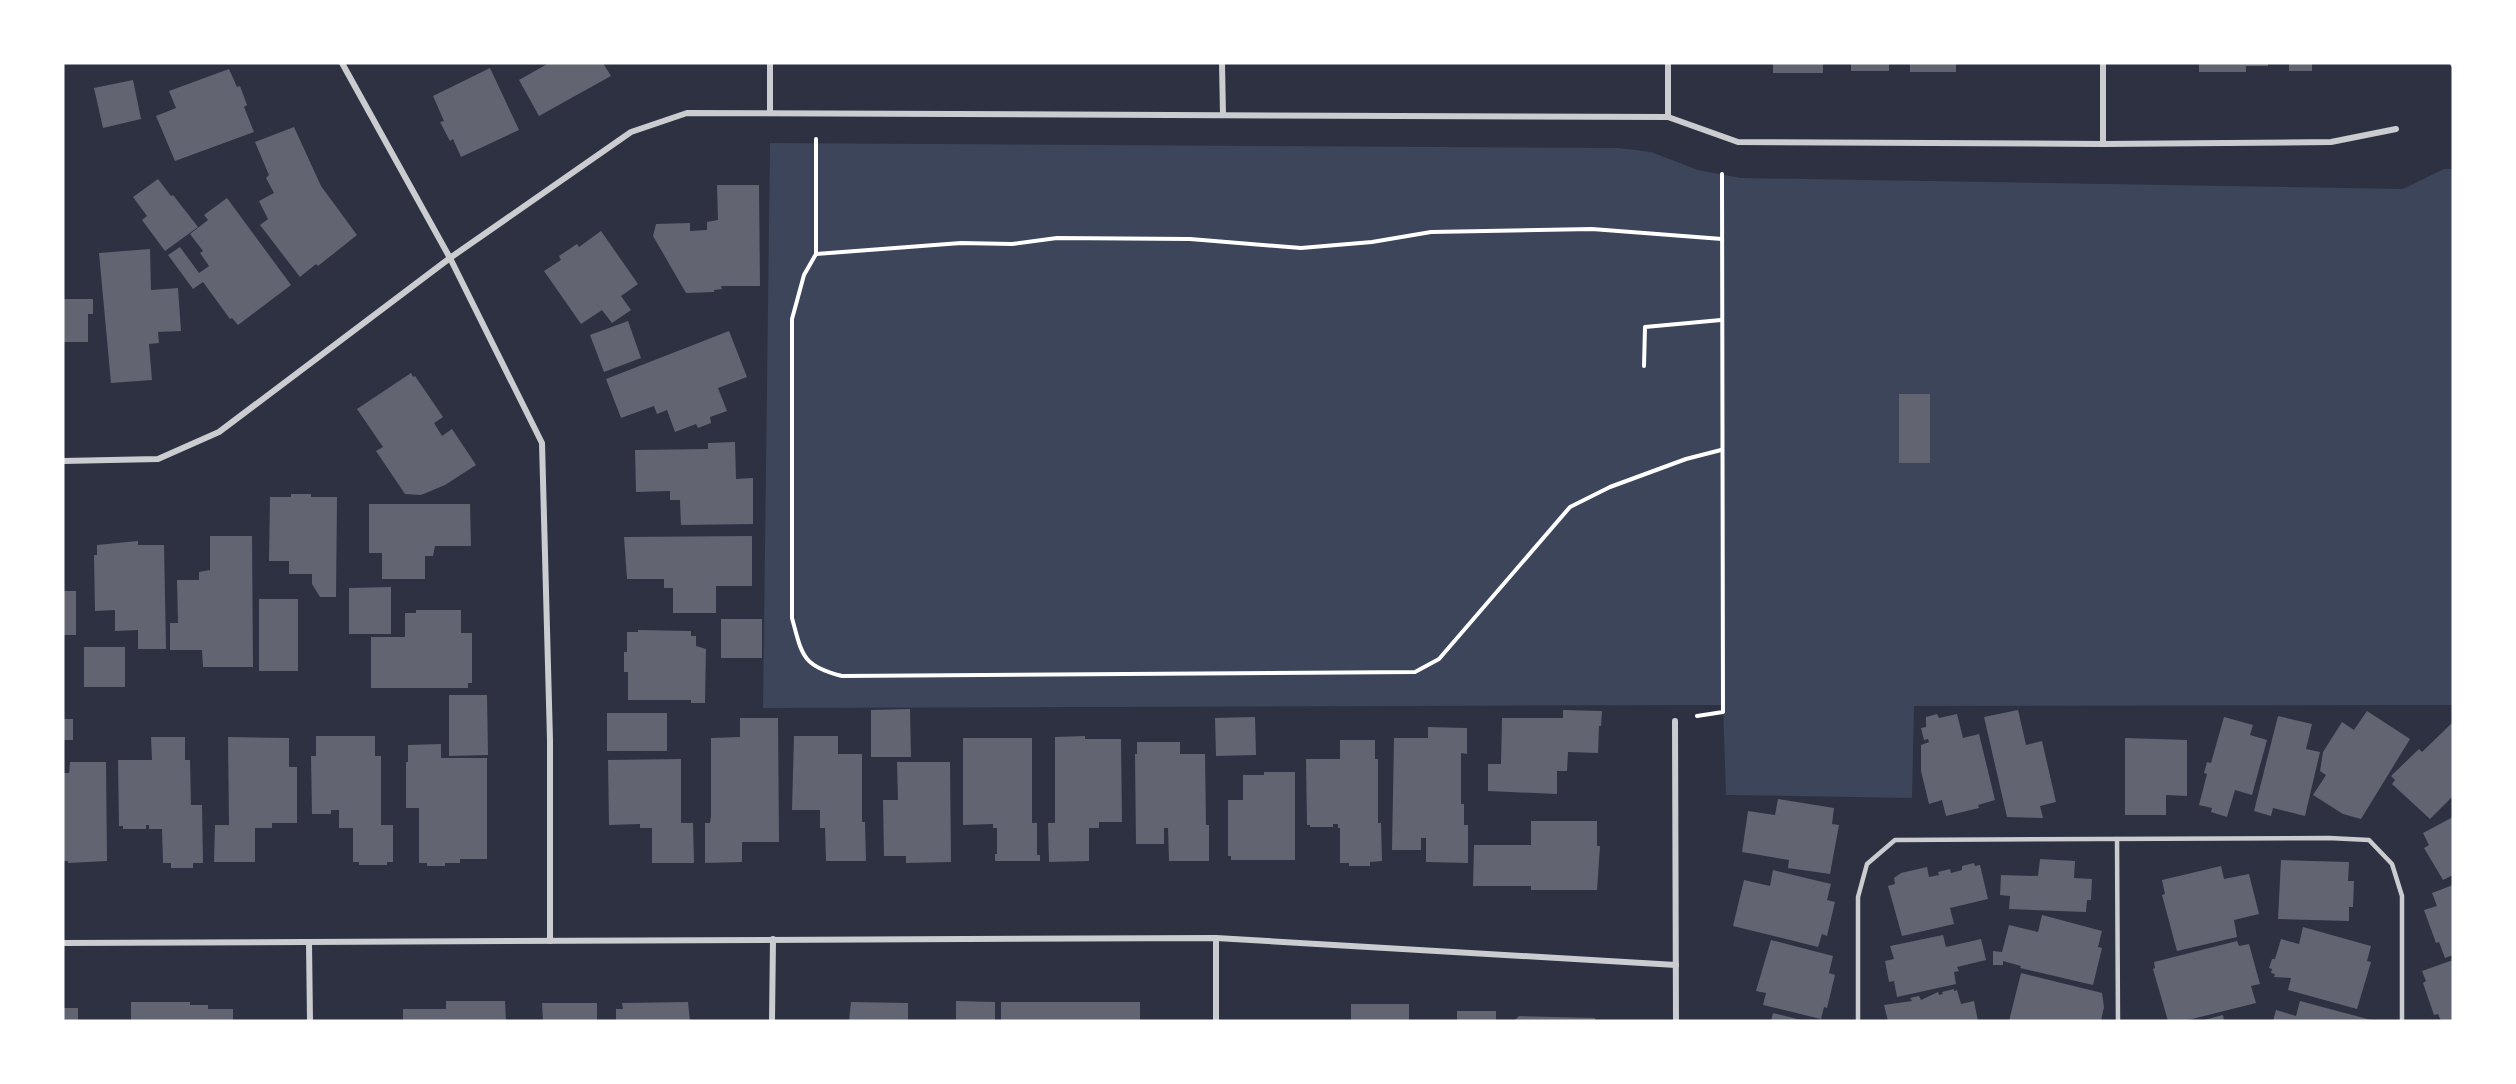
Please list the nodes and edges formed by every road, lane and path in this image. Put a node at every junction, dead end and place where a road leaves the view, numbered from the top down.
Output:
1 (342, 63) edge
2 (770, 63) edge
3 (1222, 63) edge
4 (1668, 63) edge
5 (2103, 63) edge
6 (770, 113) junction
7 (1223, 115) junction
8 (1668, 117) junction
9 (2396, 129) dead end
10 (816, 140) dead end
11 (2103, 144) junction
12 (1722, 174) dead end
13 (1722, 239) junction
14 (816, 254) junction
15 (450, 258) junction
16 (1721, 320) junction
17 (1644, 366) dead end
18 (1721, 450) junction
19 (63, 461) edge
20 (1709, 714) dead end
21 (1675, 720) dead end
22 (2117, 839) junction
23 (1216, 938) junction
24 (773, 939) junction
25 (550, 940) junction
26 (309, 942) junction
27 (63, 943) edge
28 (1676, 964) junction
29 (310, 1021) edge
30 (772, 1021) edge
31 (1216, 1021) edge
32 (1676, 1021) edge
33 (1858, 1021) edge
34 (2118, 1021) edge
35 (2402, 1021) edge

1 - 15 street
2 - 6 street
3 - 7 street
4 - 8 street
5 - 11 street
6 - 7 street
6 - 15 street
7 - 8 street
8 - 11 street
9 - 11 street
10 - 14 path
12 - 13 path
13 - 14 path
13 - 16 path
14 - 18 path
15 - 19 street
15 - 25 street
16 - 17 path
16 - 18 path
18 - 20 path
21 - 28 street
22 - 33 lane
22 - 34 lane
22 - 35 lane
23 - 24 street
23 - 28 street
23 - 31 street
24 - 25 street
24 - 30 street
25 - 26 street
26 - 27 street
26 - 29 street
28 - 32 street

